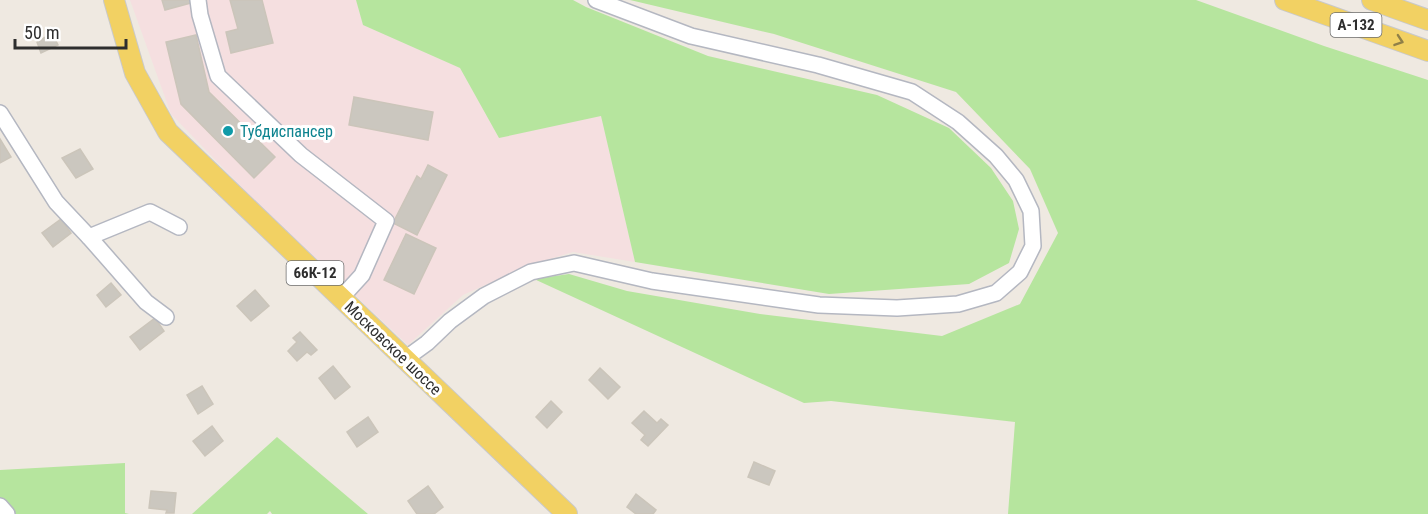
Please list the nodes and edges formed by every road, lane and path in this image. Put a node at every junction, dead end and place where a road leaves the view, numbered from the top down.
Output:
1 (114, 0) edge
2 (198, 0) edge
3 (596, 0) edge
4 (1285, 0) edge
5 (1372, 0) edge
6 (1428, 20) edge
7 (1428, 51) edge
8 (0, 113) edge
9 (179, 226) dead end
10 (88, 237) junction
11 (341, 298) junction
12 (166, 317) dead end
13 (405, 359) junction
14 (0, 506) edge
15 (7, 514) edge
16 (567, 514) edge

1 - 11 main road, Московское шоссе / 66К-12
2 - 11 street
3 - 13 street
4 -> 7 main road, А-132
5 - 6 main road, А-132
8 - 10 street
9 - 10 street
10 - 12 street
11 - 13 main road, Московское шоссе / 66К-12
13 - 16 main road, Московское шоссе / 66К-12
14 - 15 street

